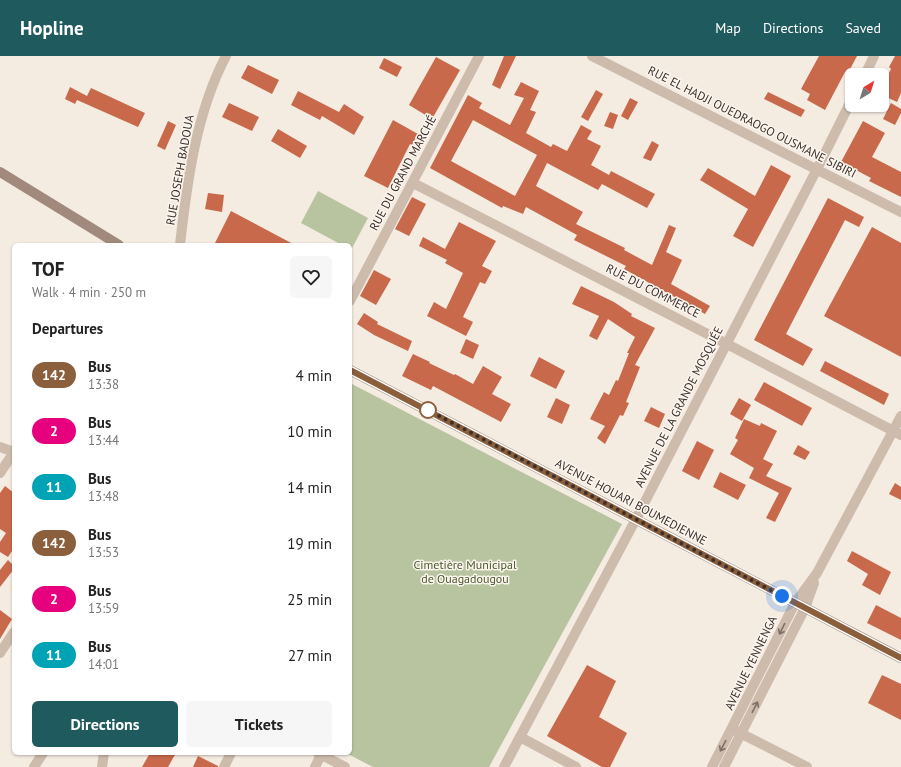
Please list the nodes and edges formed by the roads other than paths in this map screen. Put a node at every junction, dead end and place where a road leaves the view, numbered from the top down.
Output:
1 (226, 56) edge
2 (479, 56) edge
3 (592, 56) edge
4 (874, 56) edge
5 (868, 68) edge
6 (846, 112) edge
7 (817, 169) junction
8 (0, 172) edge
9 (413, 183) junction
10 (901, 212) edge
11 (116, 243) edge
12 (180, 243) edge
13 (352, 297) edge
14 (727, 344) junction
15 (352, 371) edge
16 (901, 416) edge
17 (897, 433) edge
18 (0, 447) edge
19 (12, 451) edge
20 (12, 455) edge
21 (0, 473) edge
22 (636, 519) junction
23 (817, 573) junction
24 (795, 603) junction
25 (805, 608) junction
26 (12, 635) edge
27 (0, 653) edge
28 (901, 658) edge
29 (732, 729) junction
30 (742, 734) junction
31 (520, 737) junction
32 (42, 755) edge
33 (104, 755) edge
34 (230, 755) edge
35 (319, 755) edge
36 (321, 755) edge
37 (34, 767) edge
38 (102, 767) edge
39 (224, 767) edge
40 (315, 767) edge
41 (345, 767) edge
42 (504, 767) edge
43 (576, 767) edge
44 (712, 767) edge
45 (724, 767) edge
46 (807, 767) edge

1 - 12 street, RUE JOSEPH BADOUA
2 - 9 street, RUE DU GRAND MARCHÉ
3 - 7 street, RUE EL HADJI OUEDRAOGO OUSMANE SIBIRI
4 - 5 street
6 - 7 street, AVENUE DE LA GRANDE MOSQUÉE
7 - 10 street, RUE EL HADJI OUEDRAOGO OUSMANE SIBIRI
7 - 14 street, AVENUE DE LA GRANDE MOSQUÉE
8 - 11 main road
9 - 13 street, RUE DU GRAND MARCHÉ
9 - 14 street, RUE DU COMMERCE
14 - 17 street, RUE DU COMMERCE
14 - 22 street, AVENUE DE LA GRANDE MOSQUÉE
15 - 22 main road, AVENUE HOUARI BOUMEDIENNE
16 - 17 street, AVENUE YENNENGA
17 - 23 street, AVENUE YENNENGA
18 - 19 street
20 - 21 street
22 - 24 main road, AVENUE HOUARI BOUMEDIENNE
22 - 31 street, AVENUE DE LA GRANDE MOSQUÉE
23 - 24 street, AVENUE YENNENGA
23 - 25 street, AVENUE YENNENGA
24 - 25 main road, AVENUE HOUARI BOUMEDIENNE
24 -> 29 street, AVENUE YENNENGA
25 - 28 main road, AVENUE HOUARI BOUMEDIENNE
30 -> 25 street, AVENUE YENNENGA
26 - 27 street
29 - 30 street
29 -> 44 street, AVENUE YENNENGA
30 - 45 street, AVENUE YENNENGA
30 - 46 street
31 - 42 street, AVENUE DE LA GRANDE MOSQUÉE
31 - 43 street
32 - 37 street
33 - 38 street
34 - 39 street
35 - 40 street
36 - 41 street

